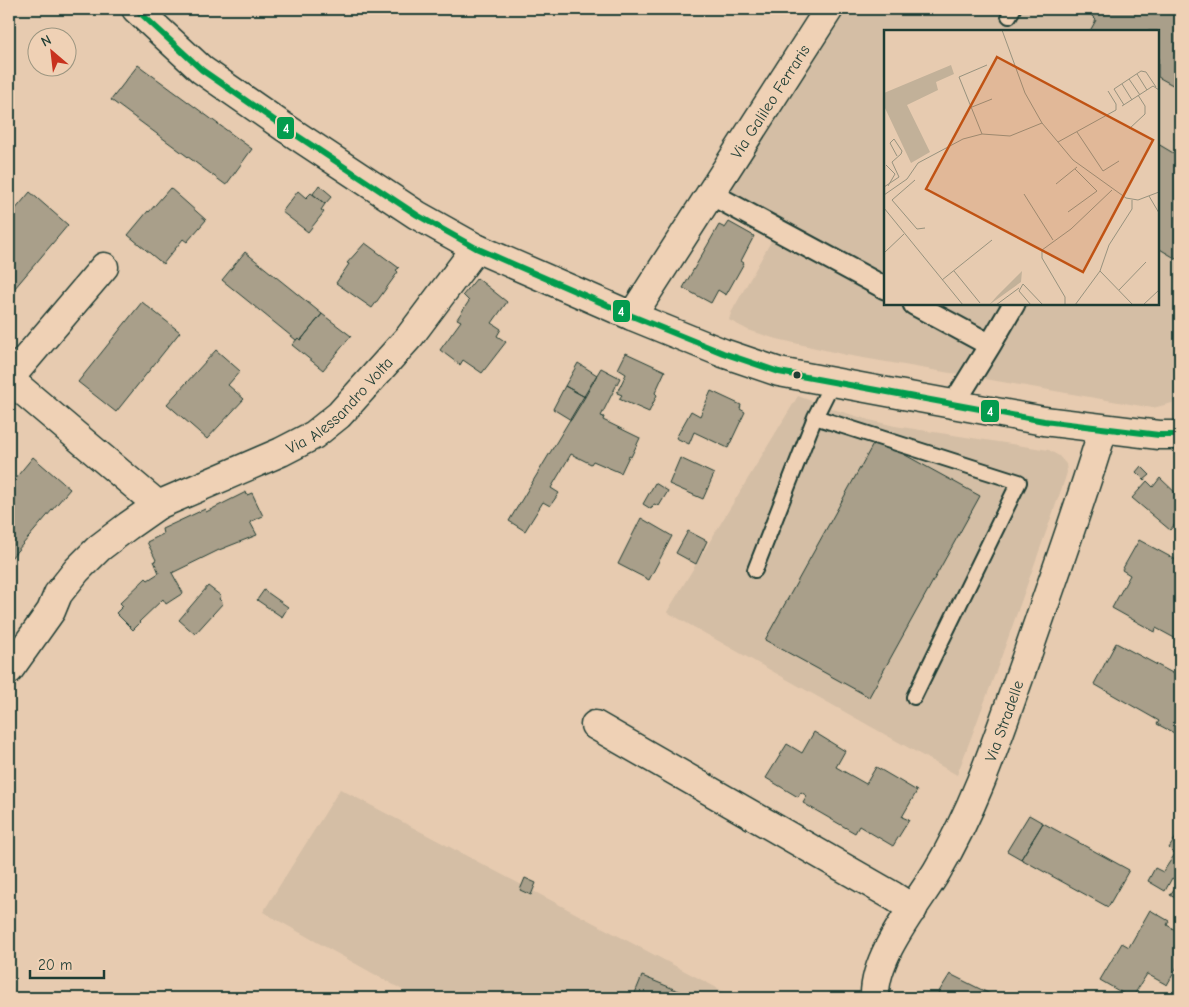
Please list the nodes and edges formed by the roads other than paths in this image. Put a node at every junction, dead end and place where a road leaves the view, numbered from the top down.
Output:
1 (136, 9) edge
2 (829, 9) edge
3 (711, 194) junction
4 (476, 248) junction
5 (104, 266) dead end
6 (884, 287) edge
7 (916, 305) edge
8 (1013, 305) edge
9 (632, 316) junction
10 (990, 345) junction
11 (9, 379) edge
12 (832, 382) junction
13 (953, 405) junction
14 (816, 417) junction
15 (1104, 429) junction
16 (1180, 435) edge
17 (158, 505) junction
18 (754, 570) dead end
19 (9, 670) edge
20 (914, 697) dead end
21 (595, 725) dead end
22 (913, 909) junction
23 (875, 998) edge

1 - 4 street
2 - 3 street, Via Galileo Ferraris
3 - 6 street
3 - 9 street, Via Galileo Ferraris
4 - 9 street
4 - 17 street, Via Alessandro Volta
5 - 11 street
7 - 10 street
8 - 10 street
9 - 12 street
10 - 13 street
11 - 17 street
12 - 13 street
12 - 14 lane
13 - 15 street
14 - 18 lane
14 - 20 lane
15 - 16 street
15 - 22 street, Via Stradelle
17 - 19 street, Via Alessandro Volta
21 - 22 street
22 - 23 street, Via Stradelle

